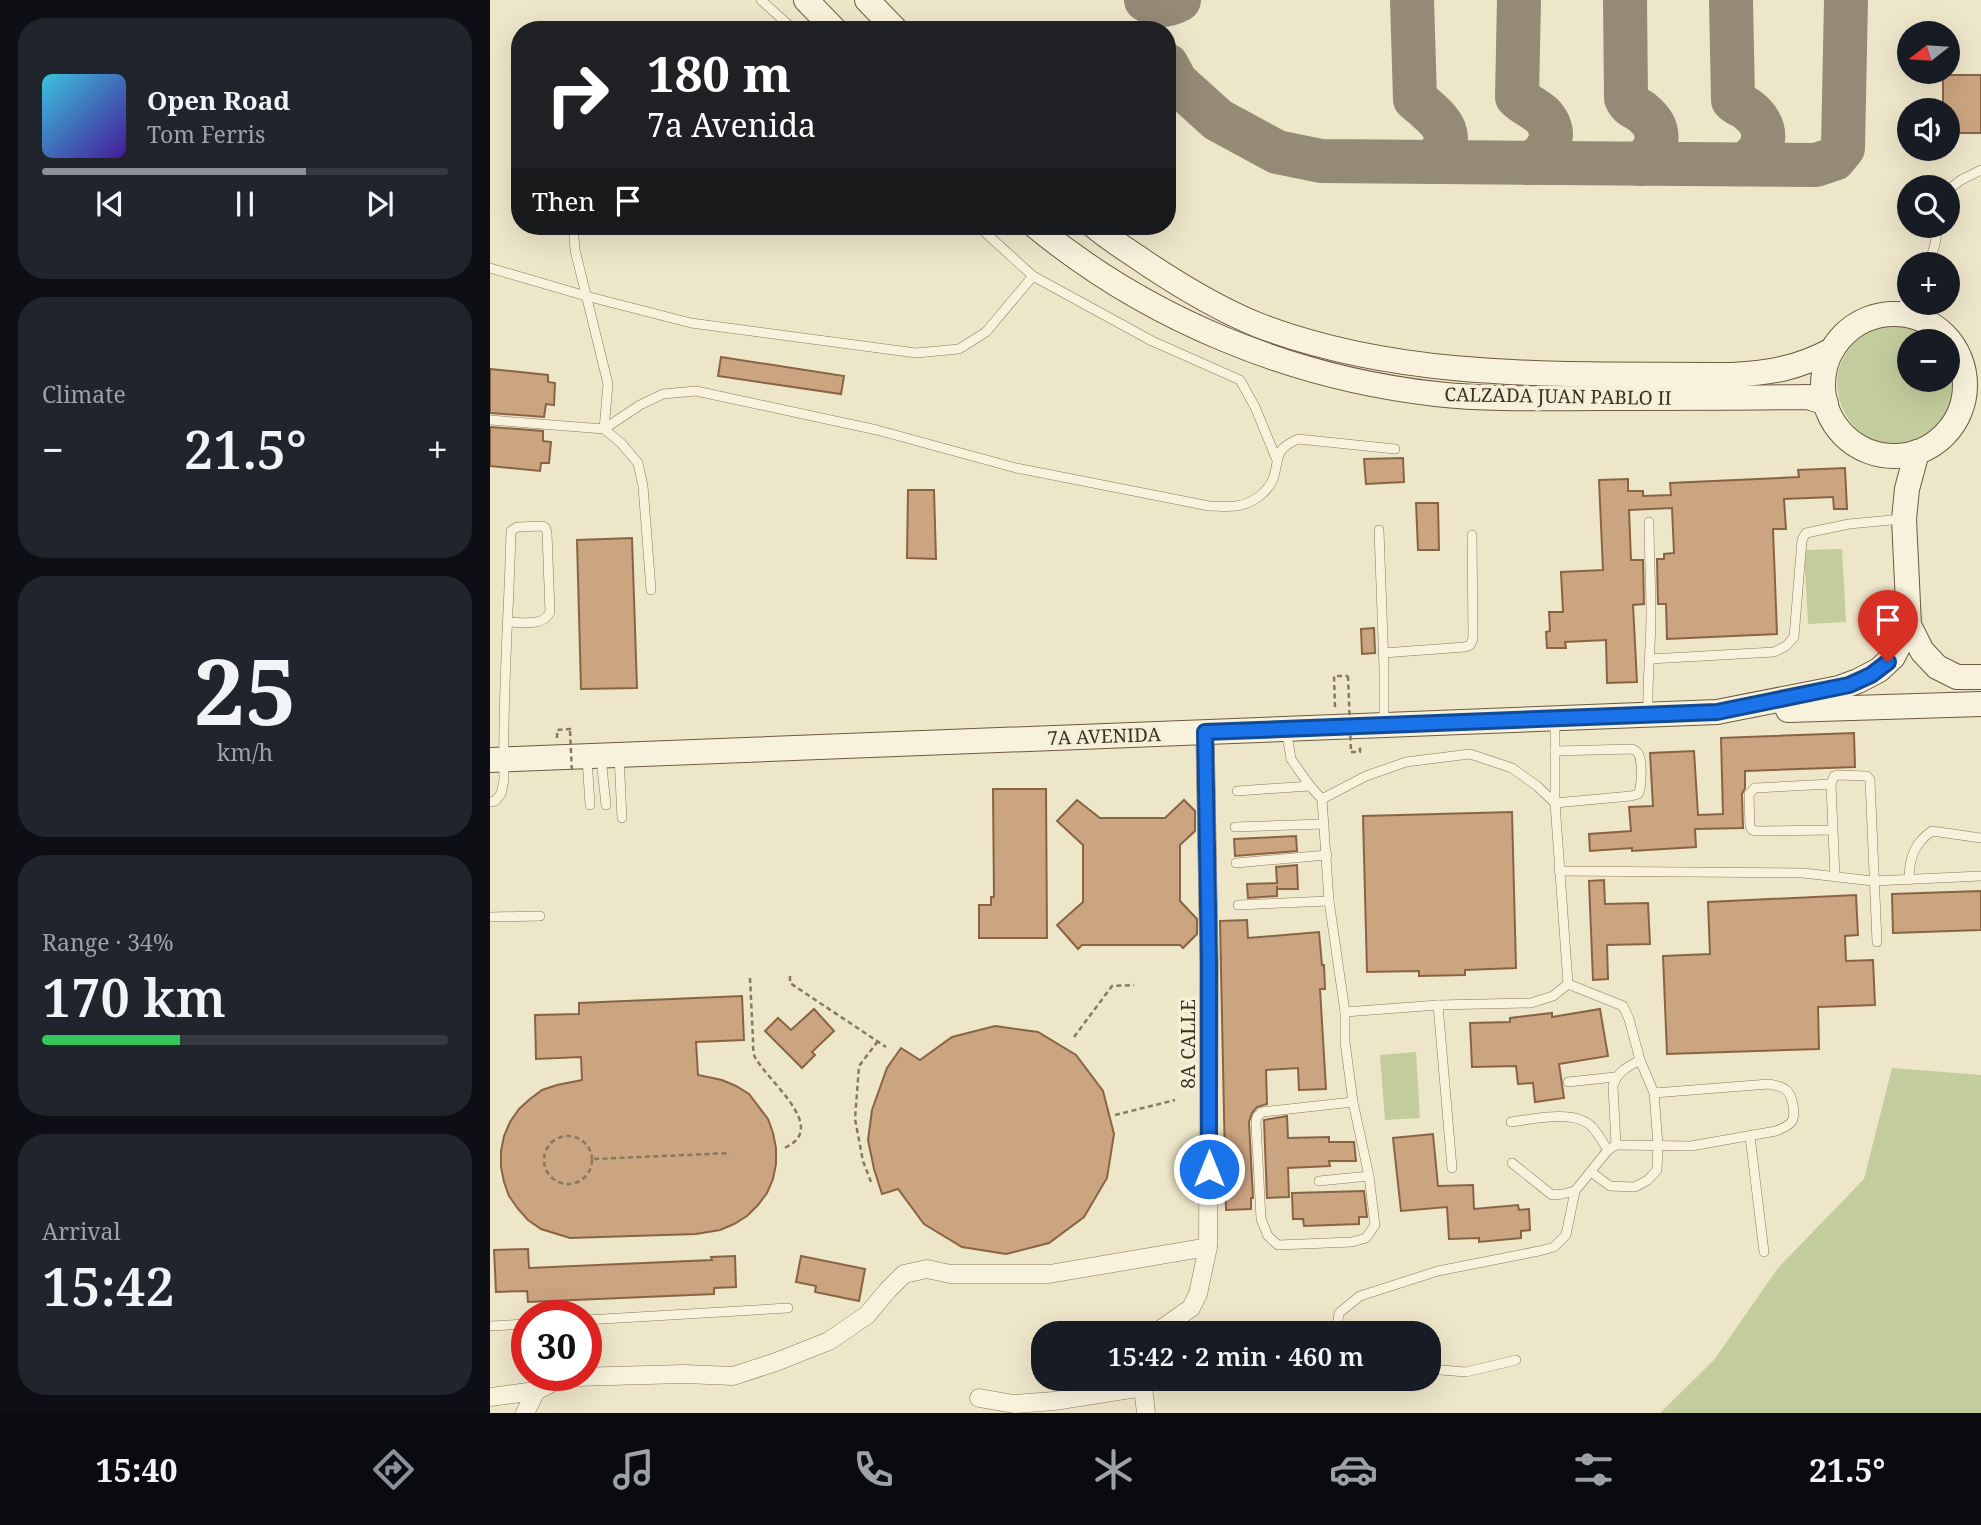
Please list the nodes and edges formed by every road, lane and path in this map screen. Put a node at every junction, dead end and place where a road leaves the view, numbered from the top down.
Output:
1 (761, 0) edge
2 (806, 0) edge
3 (867, 0) edge
4 (784, 21) edge
5 (826, 21) edge
6 (887, 21) edge
7 (1981, 170) edge
8 (1970, 177) junction
9 (1960, 181) edge
10 (1981, 181) edge
11 (574, 235) edge
12 (988, 235) edge
13 (1047, 235) edge
14 (1107, 235) edge
15 (490, 268) edge
16 (1032, 276) junction
17 (586, 296) junction
18 (1897, 308) edge
19 (1911, 315) edge
20 (1832, 350) junction
21 (1972, 368) edge
22 (1826, 403) junction
23 (1970, 410) edge
24 (490, 420) edge
25 (604, 429) junction
26 (1395, 449) dead end
27 (1917, 452) junction
28 (1276, 458) junction
29 (1905, 519) junction
30 (1649, 522) dead end
31 (1379, 530) dead end
32 (1472, 535) dead end
33 (651, 590) dead end
34 (508, 622) junction
35 (1909, 625) junction
36 (1382, 653) junction
37 (1650, 659) junction
38 (1981, 677) edge
39 (1981, 704) edge
40 (1717, 712) junction
41 (1648, 714) junction
42 (1556, 718) junction
43 (1384, 725) junction
44 (1335, 727) junction
45 (1286, 729) junction
46 (557, 730) dead end
47 (1205, 732) junction
48 (1555, 751) junction
49 (1360, 752) dead end
50 (497, 760) edge
51 (595, 760) junction
52 (1830, 784) junction
53 (1310, 786) junction
54 (1237, 791) dead end
55 (1322, 799) junction
56 (490, 802) edge
57 (1555, 803) junction
58 (590, 805) dead end
59 (606, 805) dead end
60 (622, 818) dead end
61 (1324, 824) junction
62 (1235, 827) dead end
63 (1832, 830) junction
64 (1981, 838) edge
65 (1327, 855) junction
66 (1236, 863) dead end
67 (1559, 871) junction
68 (1981, 876) edge
69 (1835, 877) junction
70 (1909, 880) junction
71 (1874, 881) junction
72 (1329, 901) junction
73 (1238, 905) dead end
74 (540, 916) dead end
75 (490, 917) edge
76 (1878, 942) dead end
77 (790, 976) dead end
78 (750, 978) dead end
79 (1568, 984) junction
80 (1134, 985) dead end
81 (1438, 1004) junction
82 (1345, 1012) junction
83 (1074, 1037) dead end
84 (878, 1041) junction
85 (886, 1047) dead end
86 (1640, 1059) junction
87 (1615, 1077) junction
88 (1568, 1082) dead end
89 (1654, 1093) junction
90 (1175, 1100) dead end
91 (1353, 1101) junction
92 (1115, 1115) dead end
93 (1511, 1122) dead end
94 (1750, 1136) junction
95 (1658, 1145) junction
96 (784, 1148) dead end
97 (1612, 1148) junction
98 (730, 1153) dead end
99 (592, 1159) junction
100 (1513, 1163) dead end
101 (1452, 1168) dead end
102 (1591, 1172) junction
103 (1369, 1176) junction
104 (1319, 1181) dead end
105 (871, 1182) dead end
106 (1575, 1191) junction
107 (1208, 1247) junction
108 (1764, 1252) dead end
109 (788, 1308) dead end
110 (602, 1319) edge
111 (1172, 1321) edge
112 (1338, 1321) edge
113 (511, 1325) edge
114 (490, 1326) edge
115 (1516, 1360) dead end
116 (1441, 1370) edge
117 (602, 1376) edge
118 (536, 1391) joint
119 (1103, 1391) edge
120 (1143, 1391) edge
121 (490, 1397) edge
122 (979, 1398) dead end
123 (525, 1413) edge
124 (1146, 1413) edge

1 - 4 lane
2 - 5 main road
3 - 6 main road
7 - 8 lane
8 - 9 lane
8 - 10 lane
11 - 17 lane
12 - 16 lane
13 - 22 main road, CALZADA JUAN PABLO II
14 - 20 main road, CALZADA JUAN PABLO II
15 - 17 lane
16 - 17 lane
16 - 28 lane
17 - 25 lane
18 - 20 main road
19 - 21 main road
20 - 22 main road
21 - 23 main road
22 - 27 main road
23 - 27 main road
24 - 25 lane
25 - 28 lane
25 - 33 lane
26 - 28 lane
27 - 29 main road
29 - 35 main road
29 - 37 lane
30 - 37 lane
31 - 36 lane
32 - 36 lane
34 - 34 lane
34 - 50 lane
35 - 38 main road
35 - 40 main road, 7A AVENIDA
36 - 43 lane
37 - 41 lane
39 - 40 main road, 7A AVENIDA
40 - 41 main road, 7A AVENIDA
41 - 42 main road, 7A AVENIDA
42 - 43 main road, 7A AVENIDA
42 - 48 lane
43 - 44 main road, 7A AVENIDA
44 - 45 main road, 7A AVENIDA
44 - 49 path, bridge
45 - 47 main road, 7A AVENIDA
45 - 53 lane
46 - 51 path, bridge
47 - 51 main road, 7A AVENIDA
47 - 107 street, 8A CALLE
48 - 57 lane
48 - 57 lane
50 - 51 main road, 7A AVENIDA
50 - 56 lane
51 - 58 lane
51 - 59 lane
51 - 60 lane
52 - 63 lane
52 - 63 lane
52 - 71 lane
53 - 54 lane
53 - 55 lane
55 - 57 lane
55 - 61 lane
57 - 67 lane
61 - 62 lane
61 - 65 lane
63 - 69 lane
64 - 70 lane
65 - 66 lane
65 - 72 lane
67 - 69 lane
67 - 79 lane
68 - 70 lane
69 - 71 lane
70 - 71 lane
71 - 76 lane
72 - 73 lane
72 - 82 lane
74 - 75 lane
77 - 84 path
78 - 96 path
79 - 81 lane
79 - 86 lane
80 - 83 path
81 - 82 lane
81 - 101 lane
82 - 91 lane
84 - 85 path
84 - 105 path
86 - 87 lane
86 - 89 lane
87 - 88 lane
87 - 97 lane
89 - 94 lane
89 - 95 lane
90 - 92 path
91 - 103 lane
91 - 103 lane
93 - 97 lane
94 - 95 lane
94 - 108 lane
95 - 97 lane
95 - 102 lane
97 - 102 lane
98 - 99 path
99 - 99 path
100 - 106 lane
102 - 106 lane
103 - 104 lane
106 - 112 lane
107 - 111 street, 8A CALLE
107 - 117 street
109 - 110 lane
113 - 114 lane
115 - 116 lane
118 - 121 street
118 - 123 street
119 - 122 street
120 - 124 street

